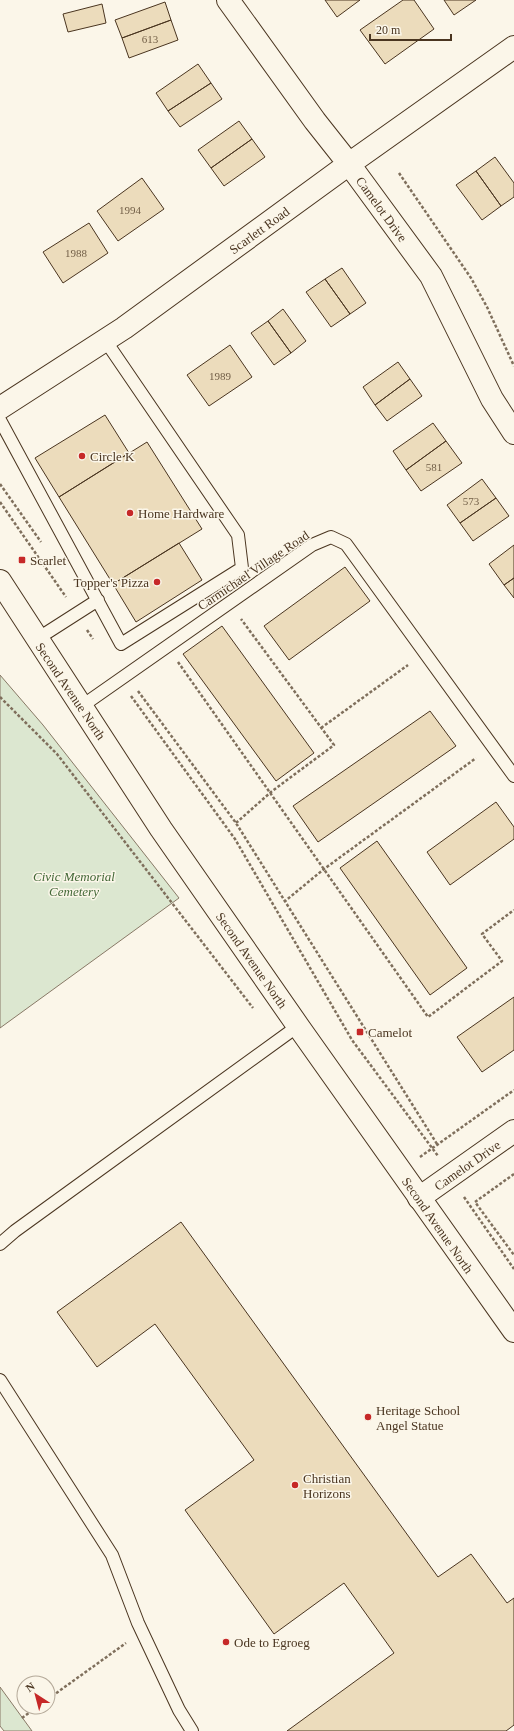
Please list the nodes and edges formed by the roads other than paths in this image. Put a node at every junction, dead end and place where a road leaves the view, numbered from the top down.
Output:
1 (228, 0) edge
2 (514, 47) edge
3 (349, 164) junction
4 (105, 340) junction
5 (0, 408) edge
6 (0, 420) edge
7 (514, 433) edge
8 (0, 581) edge
9 (98, 600) junction
10 (37, 639) junction
11 (82, 706) junction
12 (514, 776) edge
13 (298, 1026) junction
14 (514, 1131) edge
15 (419, 1198) junction
16 (0, 1244) edge
17 (514, 1331) edge
18 (0, 1380) edge
19 (192, 1731) edge

1 - 3 street, Camelot Drive
2 - 3 street, Scarlett Road
3 - 4 street, Scarlett Road
3 - 7 street, Camelot Drive
4 - 5 street, Scarlett Road
4 - 9 lane
6 - 9 lane
8 - 10 street, Second Avenue North
9 - 10 lane
10 - 11 street, Second Avenue North
11 - 12 lane, Carmichael Village Road
11 - 13 street, Second Avenue North
13 - 15 street, Second Avenue North
13 - 16 lane
14 - 15 street, Camelot Drive
15 - 17 street, Second Avenue North
18 - 19 lane

